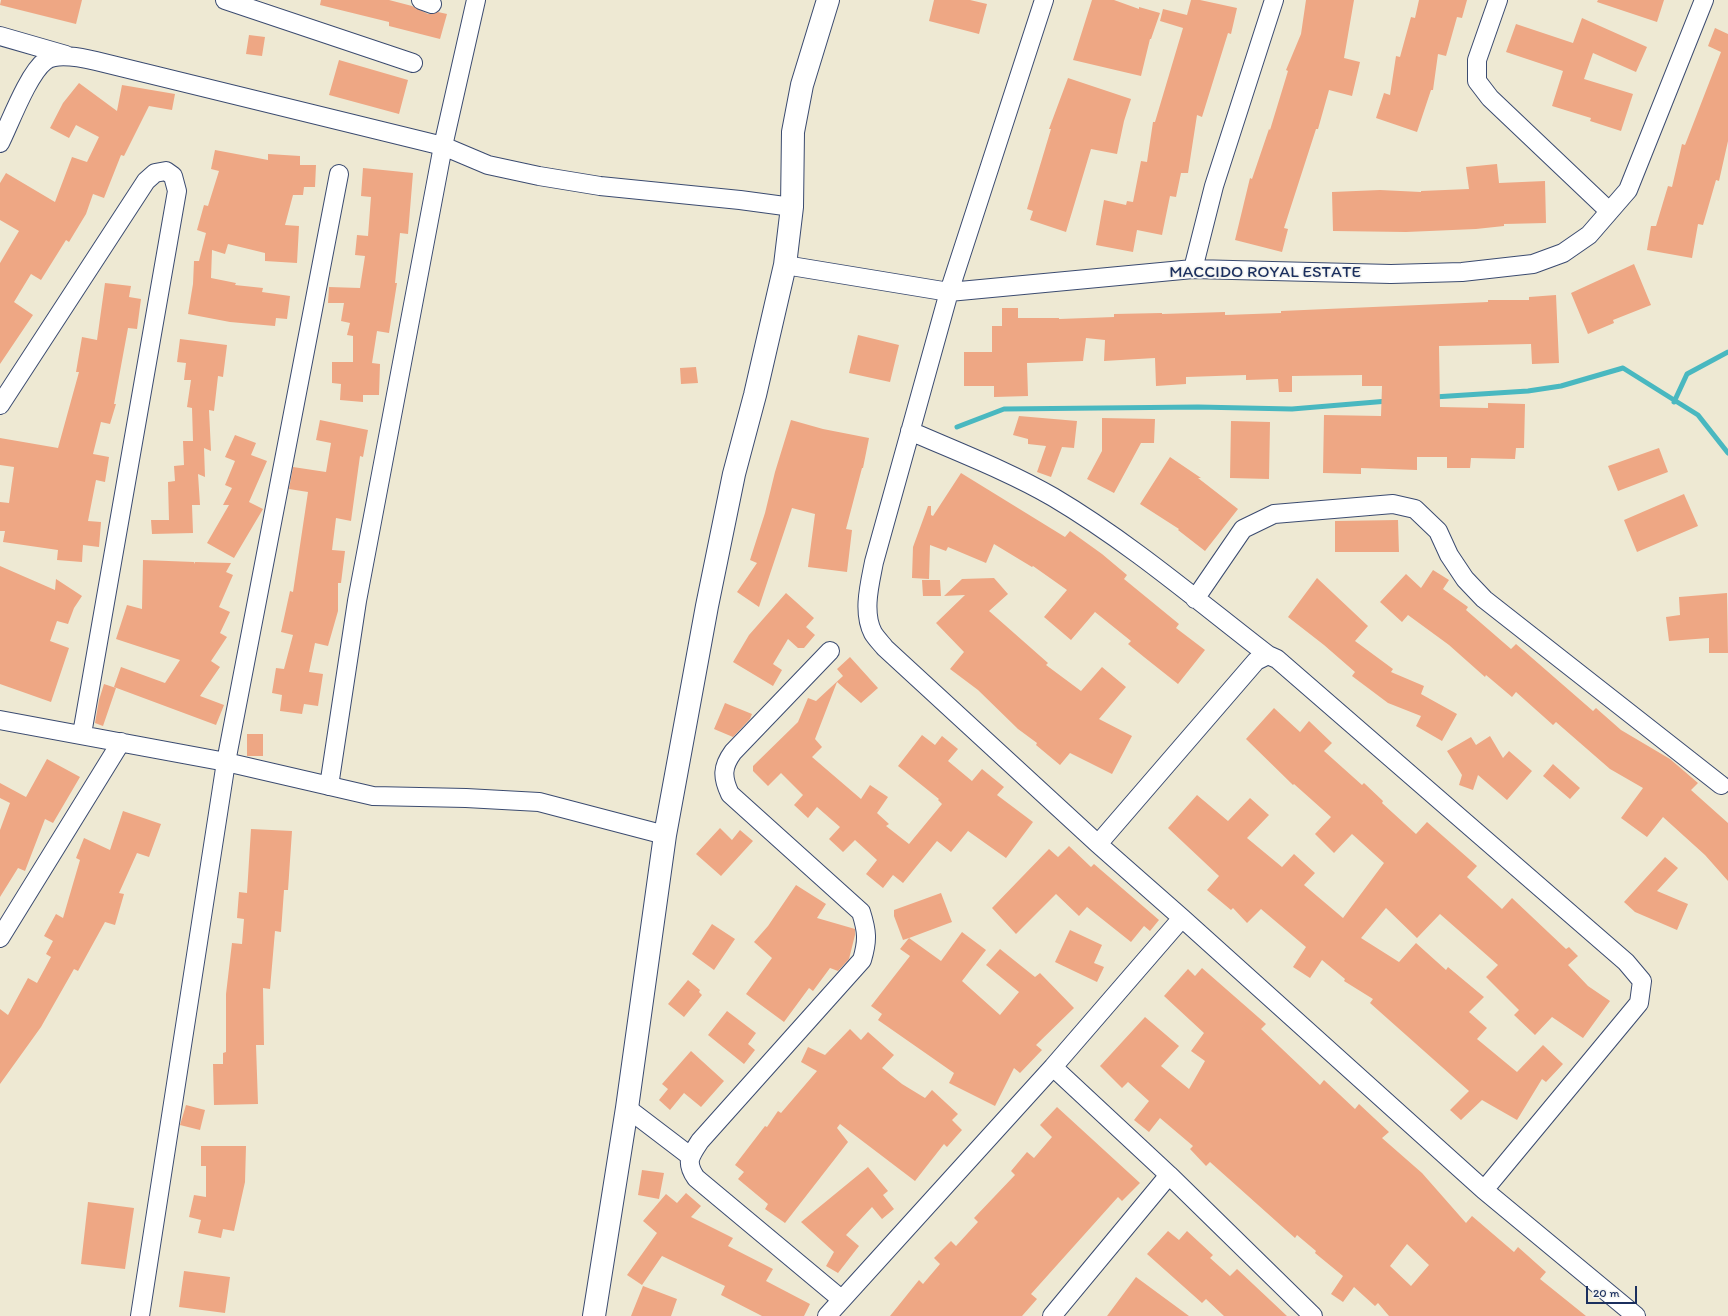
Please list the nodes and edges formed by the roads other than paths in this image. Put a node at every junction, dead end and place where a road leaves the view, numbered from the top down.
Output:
1 (225, 0) edge
2 (476, 0) edge
3 (828, 0) edge
4 (1044, 0) edge
5 (1274, 0) edge
6 (1498, 0) edge
7 (1704, 0) edge
8 (0, 36) edge
9 (67, 56) junction
10 (413, 63) dead end
11 (0, 143) edge
12 (443, 146) junction
13 (340, 174) dead end
14 (792, 207) junction
15 (1609, 212) junction
16 (785, 265) junction
17 (1193, 269) junction
18 (949, 292) junction
19 (0, 405) edge
20 (910, 432) junction
21 (1195, 599) junction
22 (830, 651) dead end
23 (1268, 655) junction
24 (0, 720) edge
25 (82, 734) junction
26 (121, 742) junction
27 (226, 762) junction
28 (1721, 785) dead end
29 (329, 786) junction
30 (665, 834) junction
31 (1098, 844) junction
32 (1182, 918) junction
33 (0, 938) edge
34 (1054, 1067) junction
35 (627, 1108) junction
36 (690, 1156) junction
37 (1169, 1175) junction
38 (1484, 1190) junction
39 (841, 1299) junction
40 (140, 1316) edge
41 (594, 1316) edge
42 (826, 1316) edge
43 (1052, 1316) edge
44 (1312, 1316) edge
45 (1636, 1316) edge

1 - 10 street
2 - 12 street
3 - 14 street
4 - 18 street
5 - 17 street
6 - 15 street
7 - 15 street, MACCIDO ROYAL ESTATE
8 - 9 street
9 - 11 street
9 - 12 street
12 - 14 street
12 - 29 street
13 - 27 street
14 - 16 street
15 - 17 street, MACCIDO ROYAL ESTATE
16 - 18 street, MACCIDO ROYAL ESTATE
16 - 30 street
17 - 18 street, MACCIDO ROYAL ESTATE
18 - 20 street
19 - 25 street
20 - 21 street
20 - 31 street
21 - 23 street
21 - 28 street
22 - 36 street
23 - 31 street
23 - 38 street
24 - 25 street
25 - 26 street
26 - 27 street
26 - 33 street
27 - 29 street
27 - 40 street
29 - 30 street
30 - 35 street
31 - 32 street
32 - 34 street
32 - 38 street
34 - 37 street
34 - 39 street
35 - 36 street
35 - 41 street
36 - 39 street
37 - 43 street
37 - 44 street
38 - 45 street
39 - 42 street

